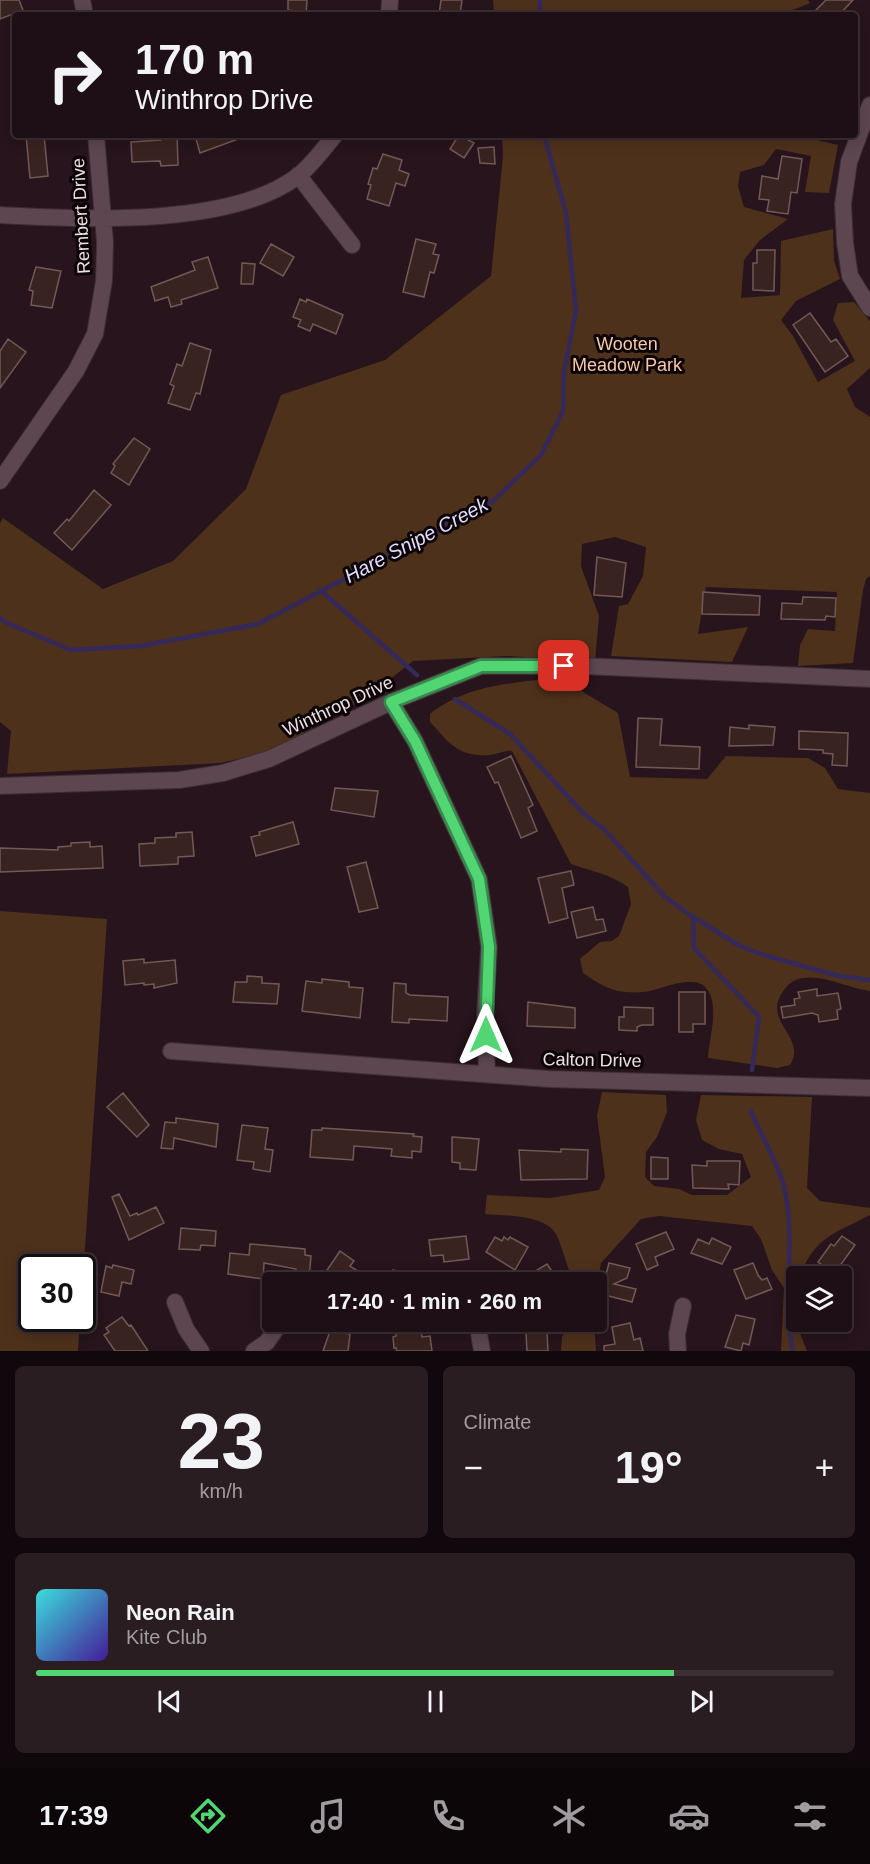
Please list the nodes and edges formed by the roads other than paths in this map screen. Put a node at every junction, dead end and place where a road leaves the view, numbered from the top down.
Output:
1 (870, 105) edge
2 (96, 138) edge
3 (332, 138) edge
4 (858, 138) edge
5 (858, 138) edge
6 (298, 176) junction
7 (0, 215) edge
8 (102, 218) junction
9 (352, 245) dead end
10 (870, 308) edge
11 (0, 481) edge
12 (870, 679) edge
13 (391, 702) junction
14 (0, 786) edge
15 (171, 1051) dead end
16 (487, 1074) junction
17 (870, 1088) edge
18 (176, 1302) dead end
19 (683, 1306) dead end
20 (274, 1332) edge
21 (479, 1332) edge
22 (201, 1351) edge
23 (254, 1351) edge
24 (482, 1351) edge
25 (678, 1351) edge

1 - 5 street
2 - 8 street, Rembert Drive
3 - 6 street
4 - 10 street
6 - 8 street
6 - 9 street
7 - 8 street
8 - 11 street, Rembert Drive
12 - 13 street, Winthrop Drive
13 - 14 street, Winthrop Drive
13 - 16 street
15 - 16 street, Calton Drive
16 - 17 street, Calton Drive
18 - 22 street
19 - 25 street
20 - 23 street
21 - 24 street

